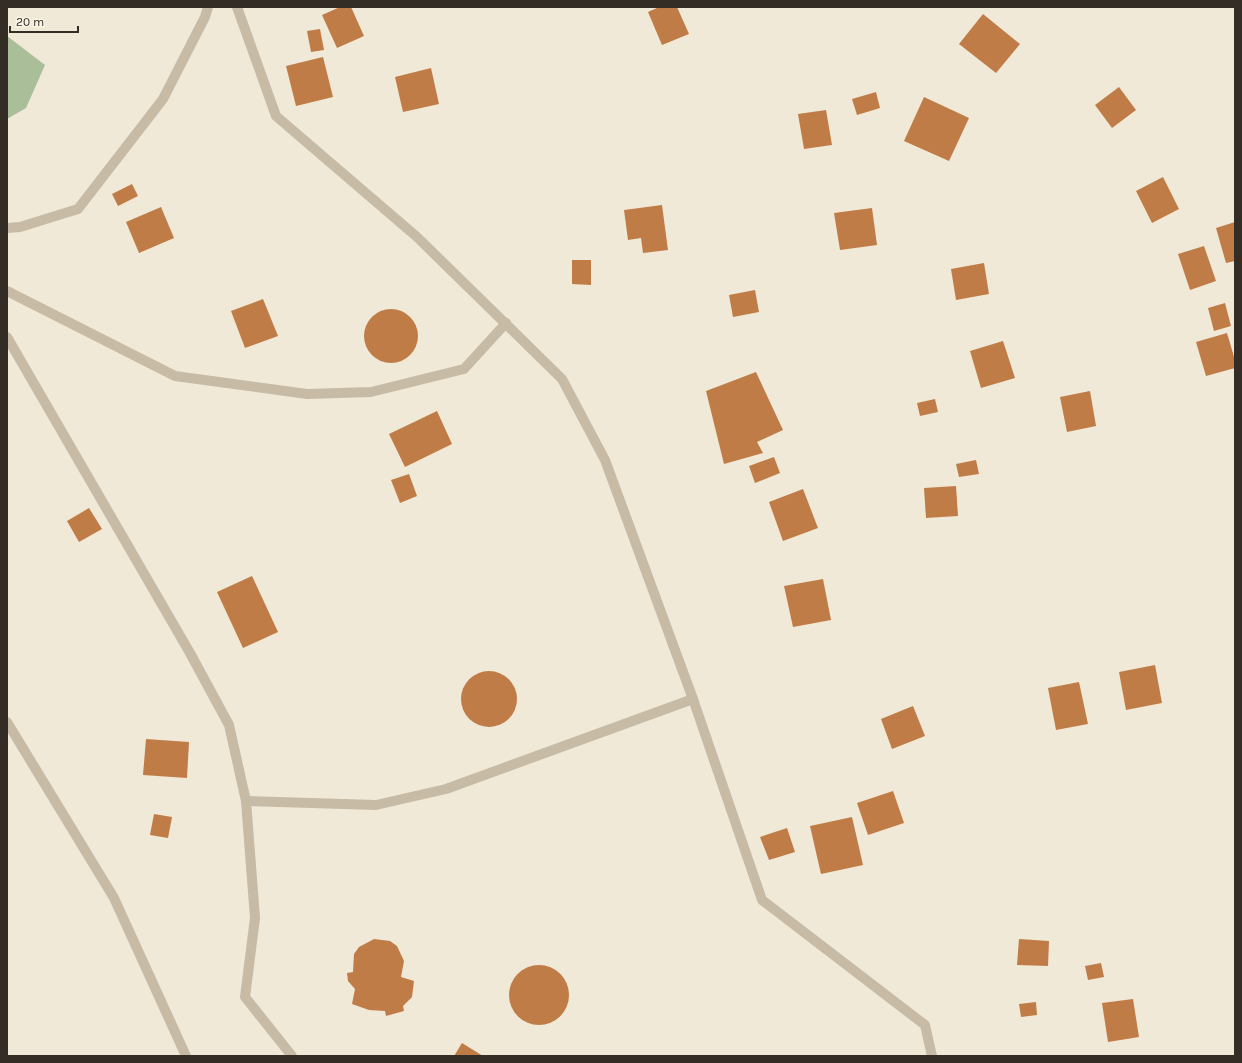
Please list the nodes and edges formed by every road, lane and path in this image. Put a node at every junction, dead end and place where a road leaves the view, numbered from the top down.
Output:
1 (208, 7) edge
2 (237, 7) edge
3 (7, 228) edge
4 (7, 291) edge
5 (506, 323) junction
6 (7, 337) edge
7 (693, 699) junction
8 (7, 722) edge
9 (246, 800) junction
10 (186, 1056) edge
11 (292, 1056) edge
12 (932, 1056) edge

1 - 3 street
2 - 5 street
4 - 5 street
5 - 7 street
6 - 9 street
7 - 9 street
7 - 12 street
8 - 10 street
9 - 11 street

